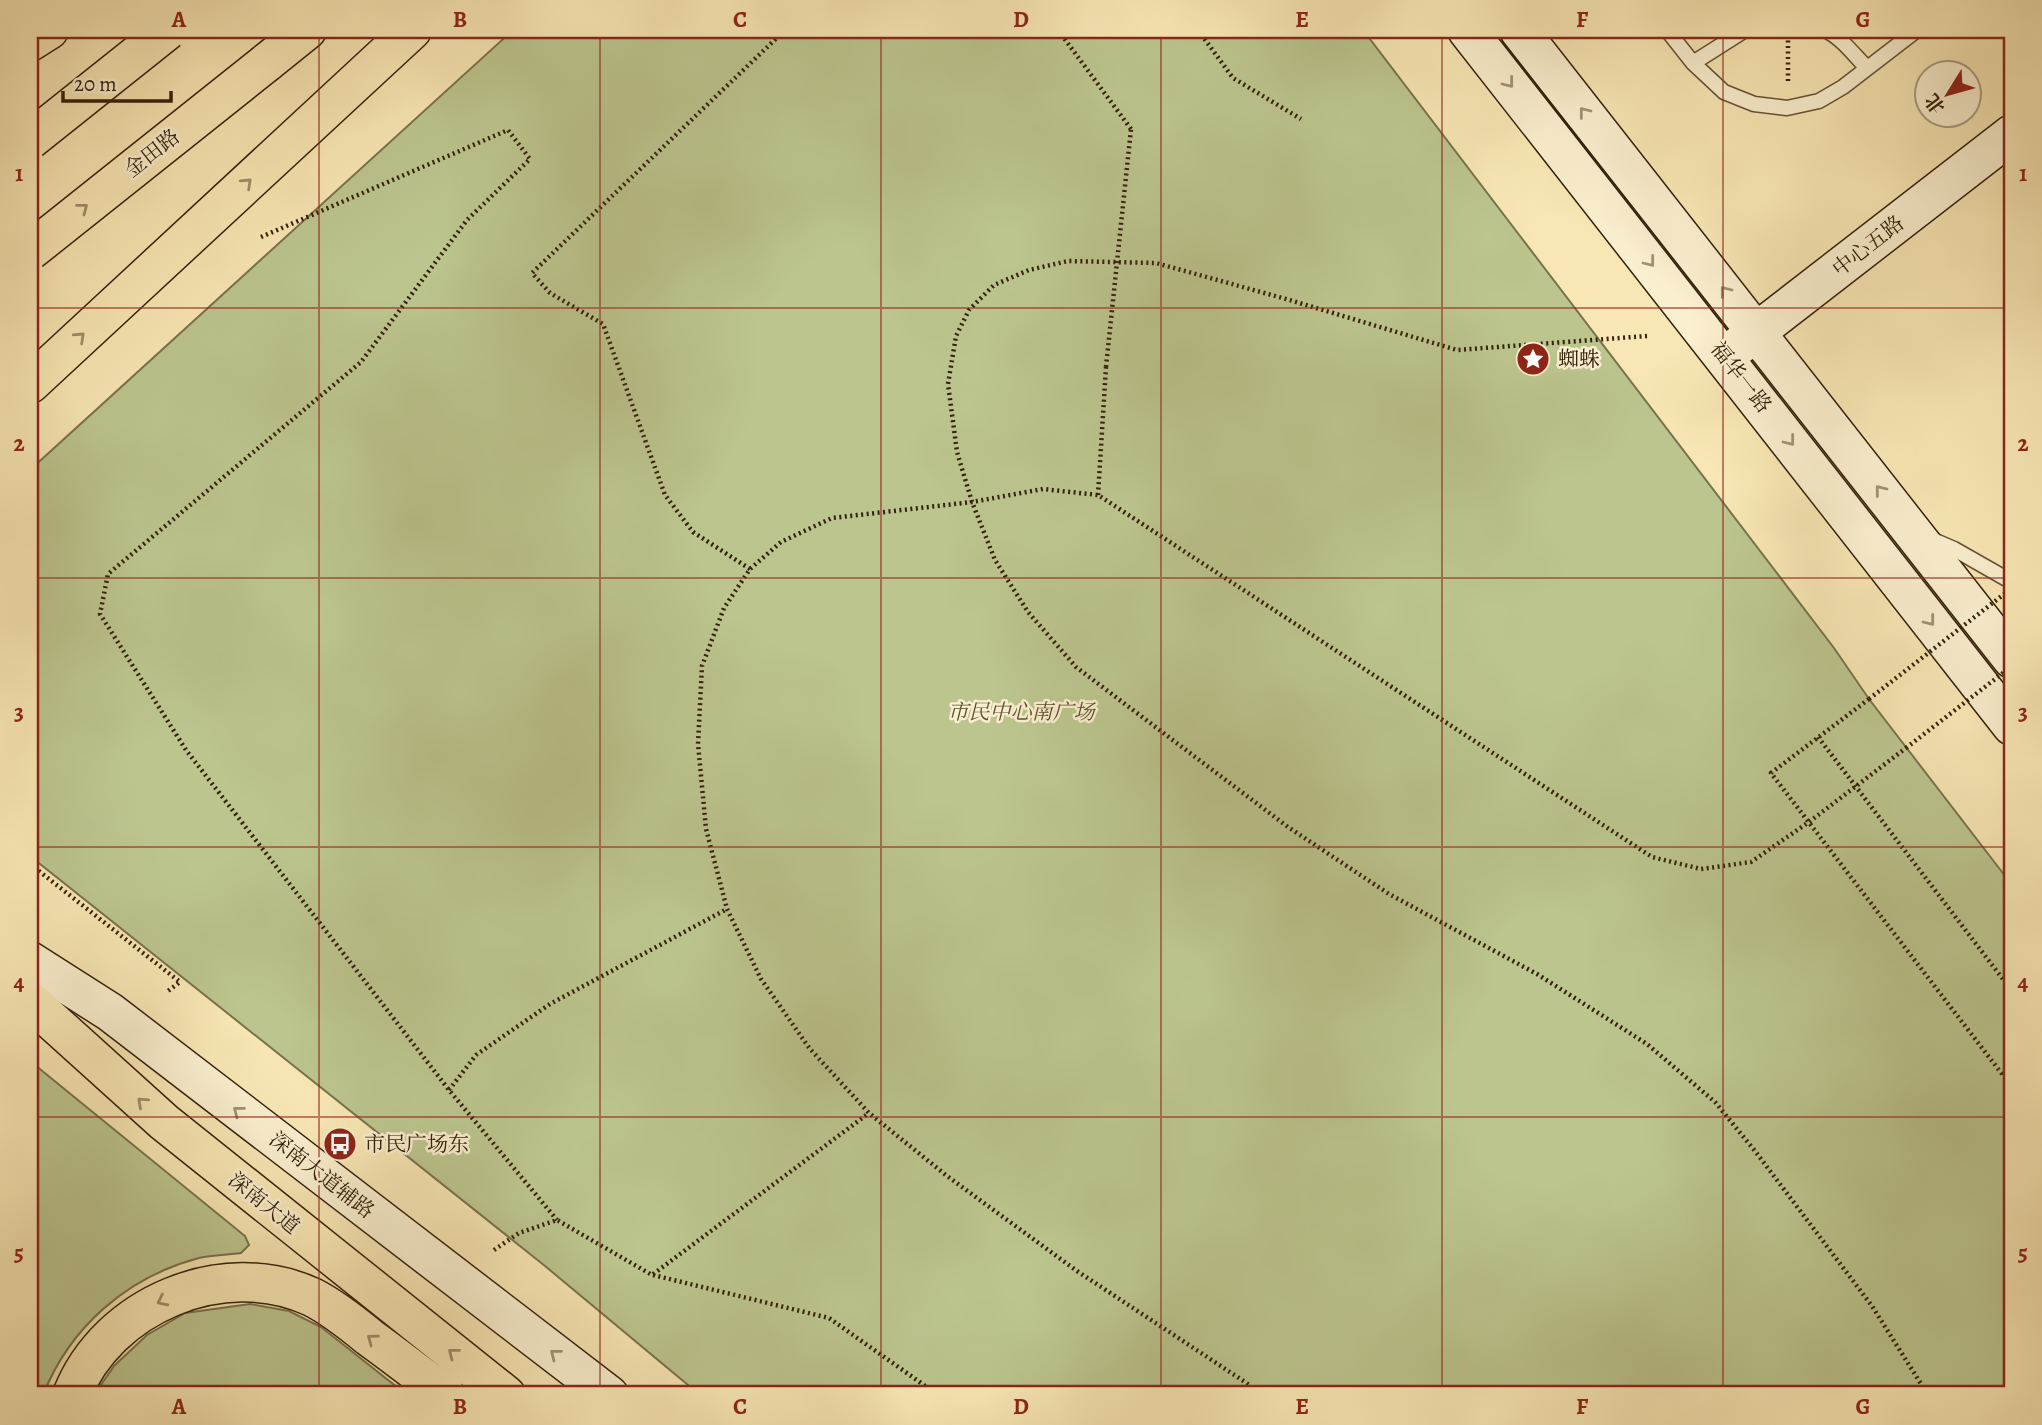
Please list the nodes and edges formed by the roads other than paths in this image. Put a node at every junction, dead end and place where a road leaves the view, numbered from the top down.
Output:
1 (49, 30) edge
2 (168, 30) edge
3 (307, 30) edge
4 (412, 30) edge
5 (1467, 30) edge
6 (1519, 30) edge
7 (1667, 30) edge
8 (1745, 30) edge
9 (1825, 30) edge
10 (1917, 30) edge
11 (30, 42) edge
12 (1693, 63) junction
13 (1867, 68) junction
14 (2012, 134) edge
15 (30, 140) edge
16 (30, 251) edge
17 (1756, 332) junction
18 (1725, 357) junction
19 (30, 384) edge
20 (1913, 533) junction
21 (2012, 582) edge
22 (2012, 659) edge
23 (2012, 726) edge
24 (30, 961) edge
25 (30, 1001) edge
26 (72, 1395) edge
27 (446, 1395) edge
28 (506, 1395) edge
29 (609, 1395) edge

1 - 11 main road
2 - 15 main road, bridge
16 -> 3 main road, 金田路, bridge
19 -> 4 main road
5 -> 18 street, 福华一路
17 -> 6 street, 福华一路
7 - 12 lane
8 - 12 lane
9 - 13 lane
10 - 13 lane
12 - 13 lane
14 - 17 street, 中心五路
17 - 18 street, 中心五路
20 -> 17 street, 福华一路
18 -> 23 street, 福华一路
20 - 21 lane
20 - 22 street, 福华一路
29 -> 24 street, 深南大道辅路
28 -> 25 main road, 深南大道
27 -> 26 main road

